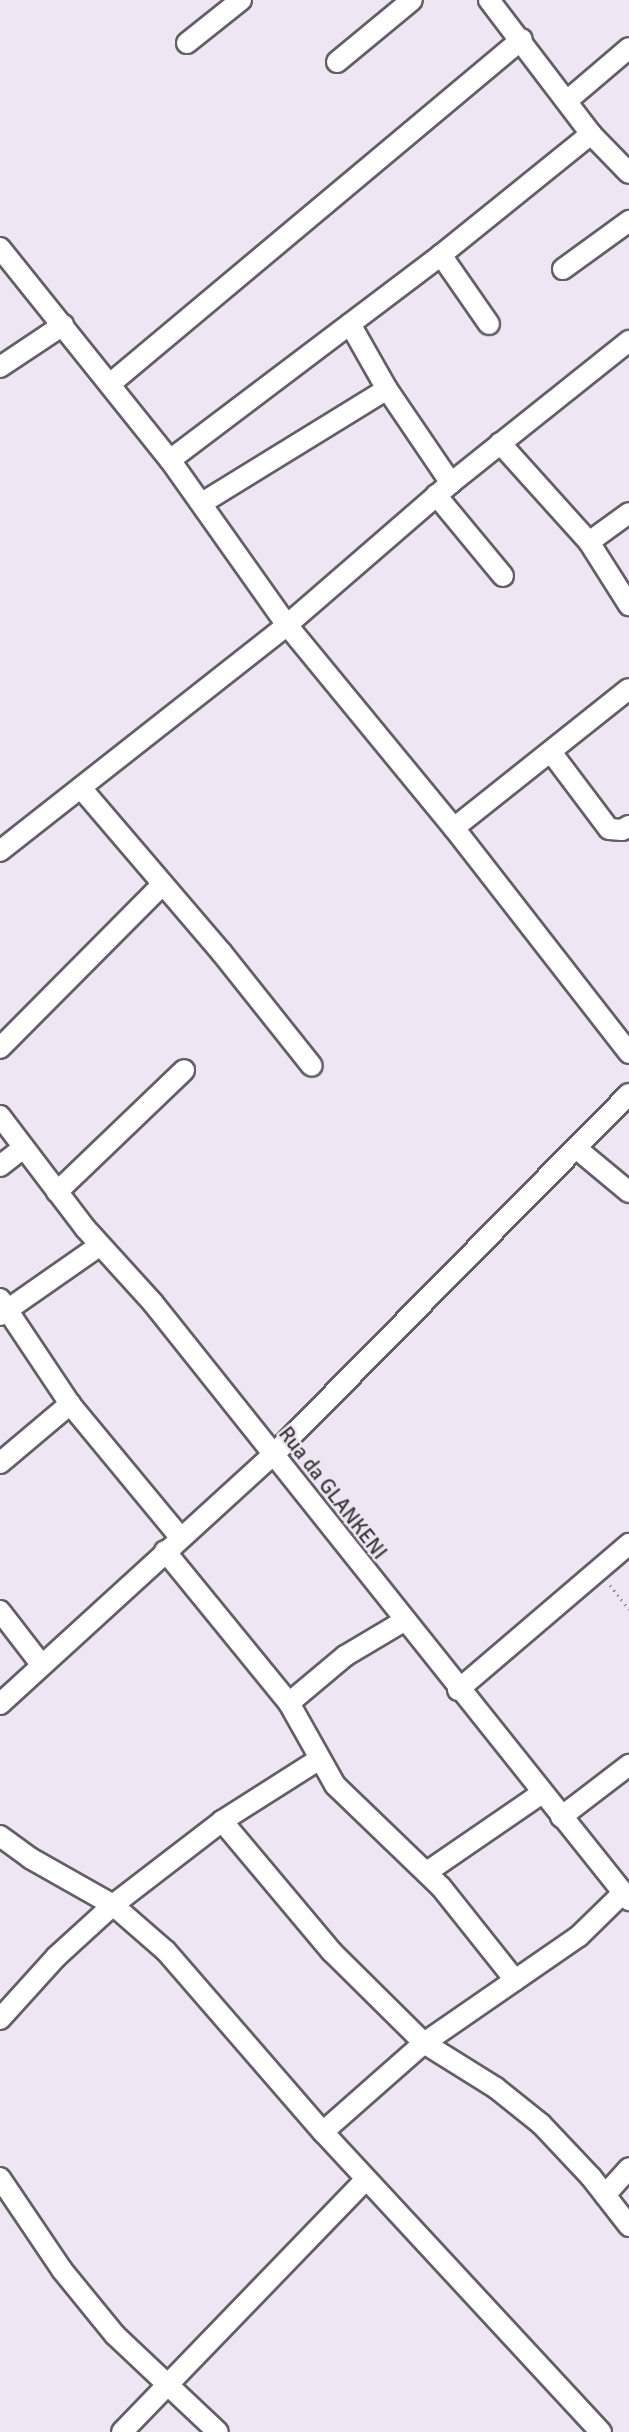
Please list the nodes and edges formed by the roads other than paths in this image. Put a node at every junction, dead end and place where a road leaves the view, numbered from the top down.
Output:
1 (241, 0) edge
2 (412, 0) edge
3 (489, 0) edge
4 (522, 39) junction
5 (187, 43) dead end
6 (629, 48) edge
7 (337, 62) dead end
8 (568, 100) junction
9 (591, 134) junction
10 (629, 173) edge
11 (629, 221) edge
12 (0, 248) edge
13 (441, 255) junction
14 (563, 269) dead end
15 (350, 324) junction
16 (489, 324) dead end
17 (63, 325) junction
18 (629, 341) edge
19 (0, 367) edge
20 (111, 384) junction
21 (387, 389) junction
22 (500, 443) junction
23 (170, 460) junction
24 (443, 489) junction
25 (202, 503) junction
26 (629, 513) edge
27 (589, 542) junction
28 (503, 576) dead end
29 (629, 605) edge
30 (287, 625) junction
31 (629, 689) edge
32 (551, 752) junction
33 (81, 788) junction
34 (629, 826) edge
35 (454, 828) junction
36 (0, 851) edge
37 (163, 884) junction
38 (0, 1048) edge
39 (629, 1053) edge
40 (312, 1066) dead end
41 (184, 1070) dead end
42 (629, 1094) edge
43 (0, 1116) edge
44 (576, 1148) junction
45 (22, 1149) junction
46 (0, 1166) edge
47 (57, 1192) junction
48 (629, 1192) edge
49 (99, 1246) junction
50 (2, 1308) edge
51 (70, 1404) junction
52 (273, 1455) junction
53 (0, 1463) edge
54 (180, 1537) junction
55 (629, 1544) edge
56 (165, 1551) junction
57 (0, 1611) edge
58 (404, 1621) junction
59 (41, 1664) junction
60 (458, 1690) junction
61 (288, 1703) junction
62 (0, 1704) edge
63 (318, 1760) junction
64 (629, 1765) edge
65 (542, 1793) junction
66 (561, 1817) junction
67 (222, 1821) junction
68 (0, 1836) edge
69 (427, 1872) junction
70 (626, 1897) edge
71 (113, 1905) junction
72 (515, 1980) junction
73 (0, 2019) edge
74 (424, 2043) junction
75 (323, 2132) junction
76 (629, 2168) edge
77 (0, 2178) edge
78 (366, 2179) junction
79 (605, 2195) junction
80 (629, 2226) edge
81 (166, 2385) junction
82 (122, 2432) edge
83 (218, 2432) edge
84 (601, 2432) edge

1 - 5 street
2 - 7 street
3 - 4 street
4 - 8 street
4 - 20 street
6 - 8 street
8 - 9 street
9 - 10 street
9 - 13 street
11 - 14 street
12 - 17 street
13 - 15 street
13 - 16 street
15 - 21 street
15 - 23 street
17 - 19 street
17 - 20 street
18 - 22 street
20 - 23 street
21 - 24 street
21 - 25 street
22 - 24 street
22 - 27 street
23 - 25 street
24 - 28 street
24 - 30 street
25 - 30 street
26 - 27 street
27 - 29 street
30 - 33 street
30 - 35 street
31 - 32 street
32 - 34 street
32 - 35 street
33 - 36 street
33 - 37 street
35 - 39 street
37 - 38 street
37 - 40 street
41 - 47 street
42 - 44 street
43 - 45 street, Rua da GLANKENI
44 - 48 street
44 - 52 street
45 - 46 street
45 - 47 street, Rua da GLANKENI
47 - 49 street, Rua da GLANKENI
49 - 50 street
49 - 52 street, Rua da GLANKENI
50 - 51 street
51 - 53 street
51 - 54 street
52 - 54 street
52 - 58 street, Rua da GLANKENI
54 - 56 street
55 - 60 street
56 - 59 street
56 - 61 street
57 - 59 street
58 - 60 street, Rua da GLANKENI
58 - 61 street
59 - 62 street
60 - 65 street, Rua da GLANKENI
61 - 63 street
63 - 67 street
63 - 69 street
64 - 66 street
65 - 66 street, Rua da GLANKENI
65 - 69 street
66 - 70 street, Rua da GLANKENI
67 - 71 street
67 - 74 street
68 - 71 street
69 - 72 street
70 - 72 street
71 - 73 street
71 - 75 street
72 - 74 street
74 - 75 street
74 - 79 street
75 - 78 street
76 - 79 street
77 - 81 street
78 - 81 street
78 - 84 street
79 - 80 street
81 - 82 street
81 - 83 street

